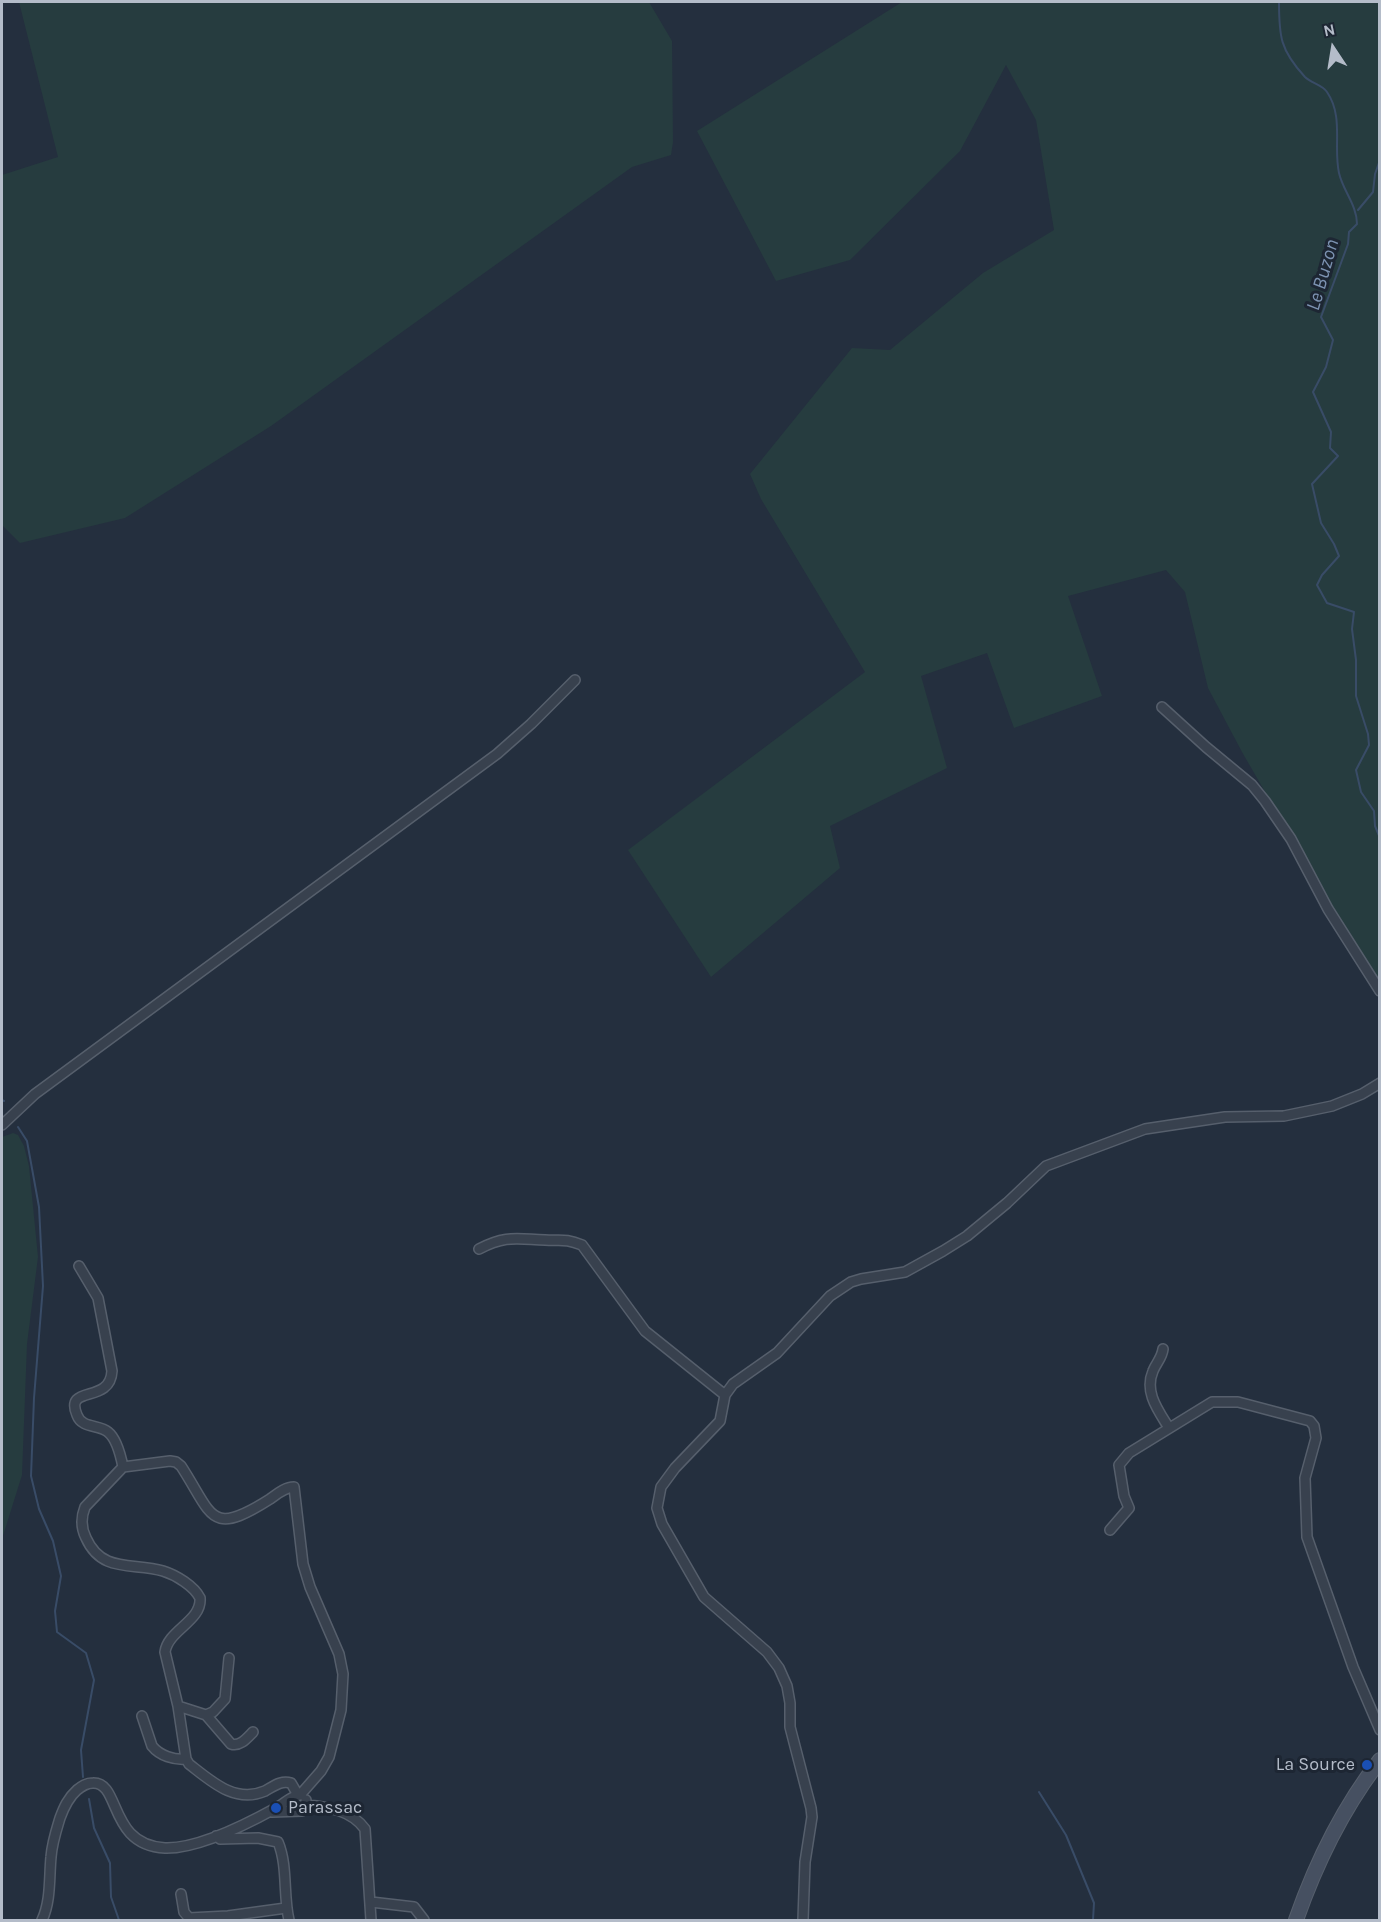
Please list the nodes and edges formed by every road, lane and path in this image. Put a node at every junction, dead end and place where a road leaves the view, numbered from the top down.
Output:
1 (575, 680) dead end
2 (1162, 707) dead end
3 (1380, 991) edge
4 (1380, 1083) edge
5 (2, 1125) edge
6 (479, 1249) dead end
7 (79, 1266) dead end
8 (1163, 1349) dead end
9 (725, 1395) junction
10 (1169, 1428) junction
11 (123, 1467) junction
12 (1110, 1530) dead end
13 (229, 1658) dead end
14 (178, 1706) junction
15 (207, 1715) junction
16 (142, 1716) dead end
17 (1380, 1730) edge
18 (253, 1732) dead end
19 (1380, 1750) edge
20 (186, 1759) junction
21 (1380, 1760) edge
22 (296, 1796) junction
23 (1351, 1798) junction
24 (306, 1805) junction
25 (294, 1810) junction
26 (267, 1812) junction
27 (216, 1836) junction
28 (181, 1894) dead end
29 (371, 1902) junction
30 (286, 1908) junction
31 (42, 1920) edge
32 (289, 1920) edge
33 (371, 1920) edge
34 (424, 1920) edge
35 (803, 1920) edge
36 (1296, 1920) edge

1 - 5 street
2 - 3 street
4 - 9 street
6 - 9 street
7 - 11 street
8 - 10 street
9 - 35 street
10 - 12 street
10 - 17 street
11 - 14 street
11 - 22 street
13 - 15 street
14 - 15 street
14 - 20 street
15 - 18 street
16 - 20 street
19 - 23 main road
20 - 22 street
21 - 23 main road
22 - 24 street
22 - 25 street
22 - 26 street
23 - 36 main road
24 - 25 street
24 - 29 street
25 - 26 street
26 - 27 street
27 - 30 street
27 - 31 street
28 - 30 street
29 - 33 street
29 - 34 street
30 - 32 street

